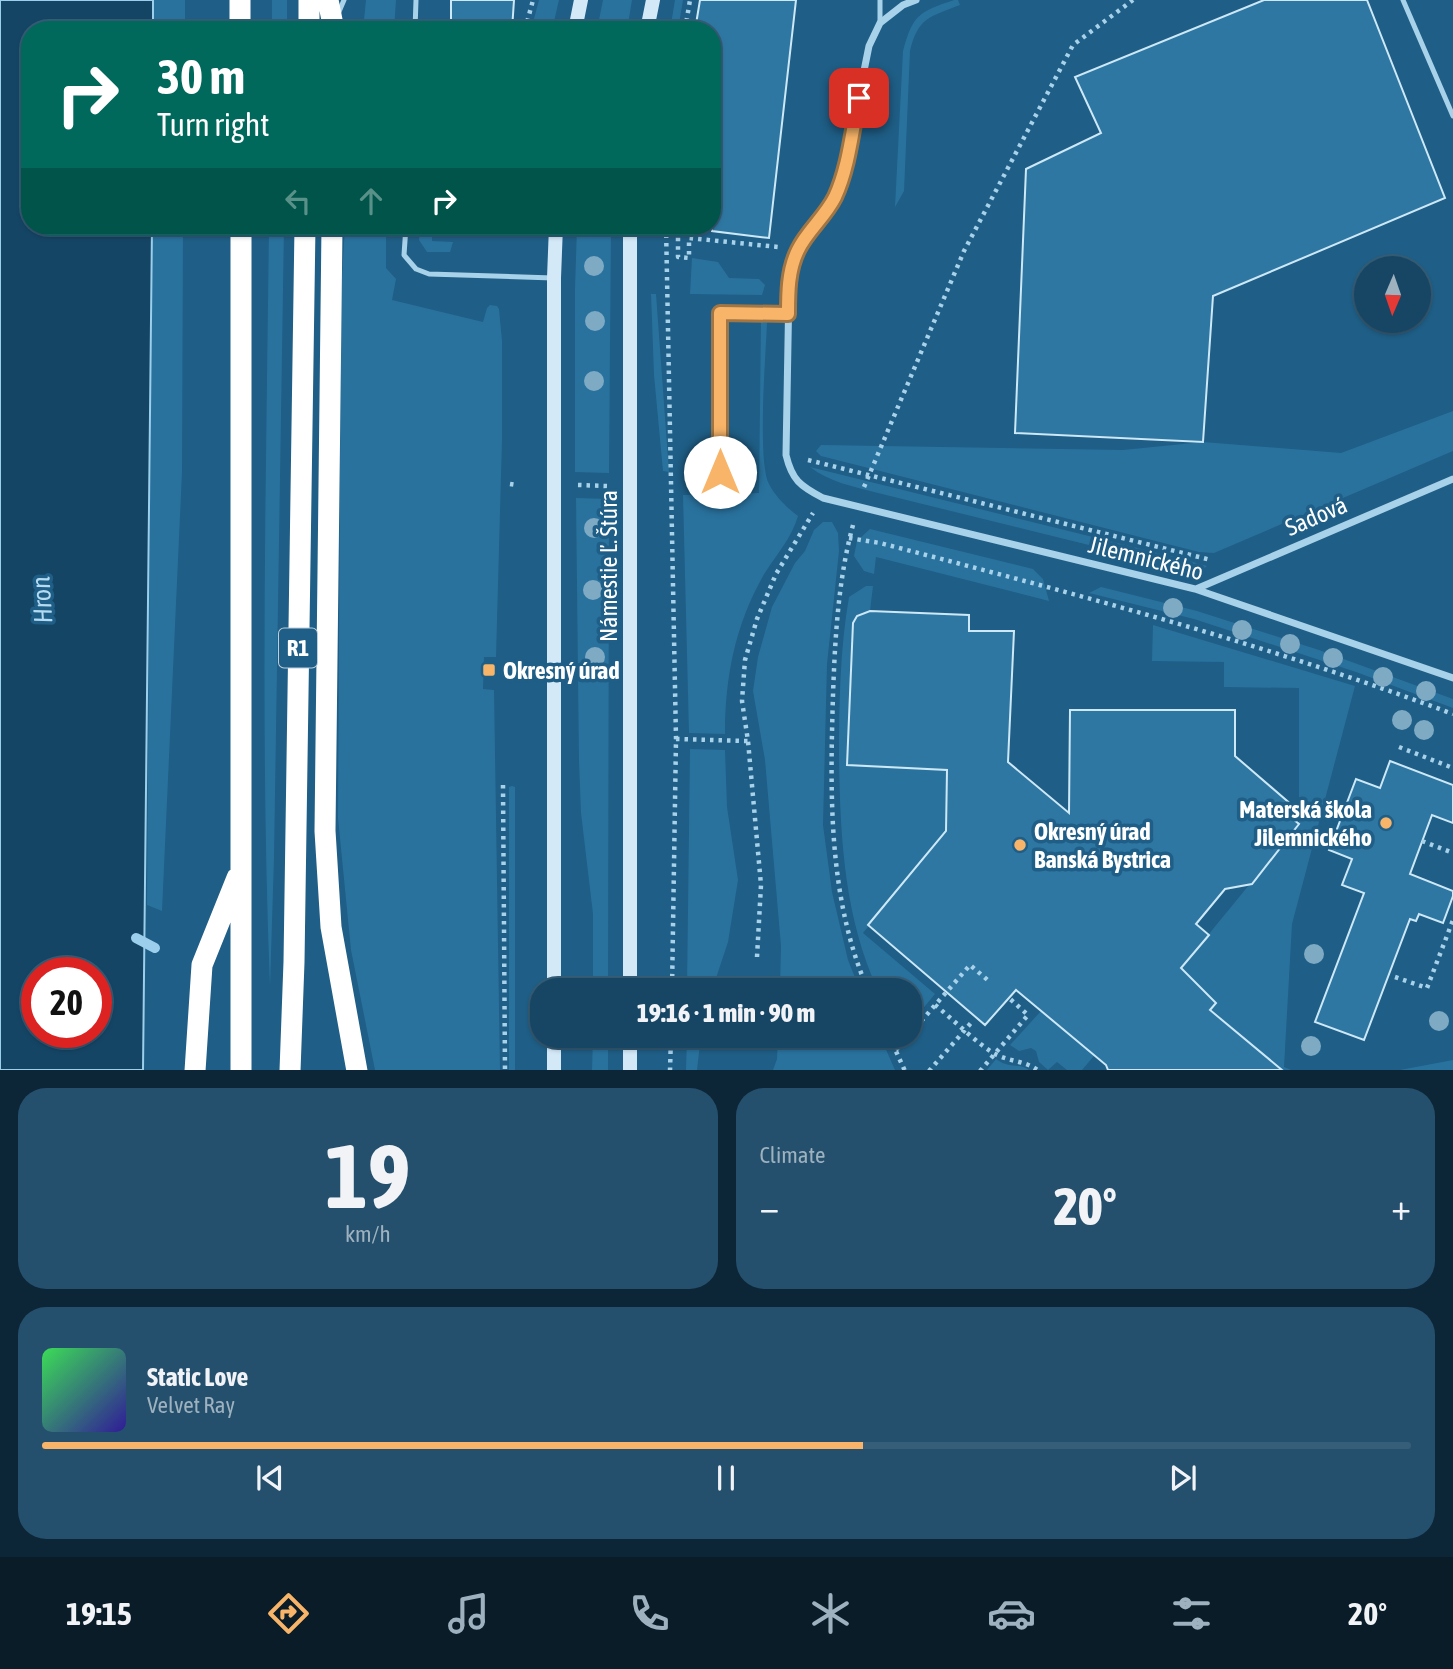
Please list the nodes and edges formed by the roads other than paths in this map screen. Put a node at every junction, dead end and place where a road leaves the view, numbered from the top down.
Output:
1 (240, 0) edge
2 (309, 0) edge
3 (328, 0) edge
4 (344, 0) edge
5 (416, 0) edge
6 (581, 0) edge
7 (653, 0) edge
8 (880, 0) edge
9 (916, 0) edge
10 (1403, 0) edge
11 (240, 21) edge
12 (309, 21) edge
13 (333, 21) edge
14 (336, 21) edge
15 (415, 21) edge
16 (577, 21) edge
17 (649, 21) edge
18 (880, 23) junction
19 (1453, 116) edge
20 (241, 235) edge
21 (305, 235) edge
22 (332, 235) edge
23 (405, 235) edge
24 (556, 235) edge
25 (631, 235) edge
26 (554, 278) junction
27 (788, 314) junction
28 (720, 472) dead end
29 (1453, 479) edge
30 (1195, 589) junction
31 (1453, 678) edge
32 (242, 867) junction
33 (554, 978) edge
34 (630, 978) edge
35 (554, 1048) edge
36 (630, 1048) edge
37 (195, 1070) edge
38 (241, 1070) edge
39 (290, 1070) edge
40 (357, 1070) edge
41 (554, 1070) edge
42 (630, 1070) edge

1 - 11 highway
2 - 12 highway
3 - 13 highway
4 - 14 lane
5 - 15 lane
6 - 16 main road
7 - 17 main road
8 - 18 lane
9 - 18 street
10 - 19 lane
18 - 27 street
20 - 32 highway
21 - 39 highway, R1
22 - 40 highway
23 - 26 lane
24 - 26 main road
25 - 34 main road, Námestie Ľ. Štúra
26 - 33 main road
27 - 28 lane
27 - 30 street, Jilemnického
29 - 30 street, Sadová
30 - 31 street, Jilemnického
32 - 37 highway
32 - 38 highway
35 - 41 main road
36 - 42 main road

